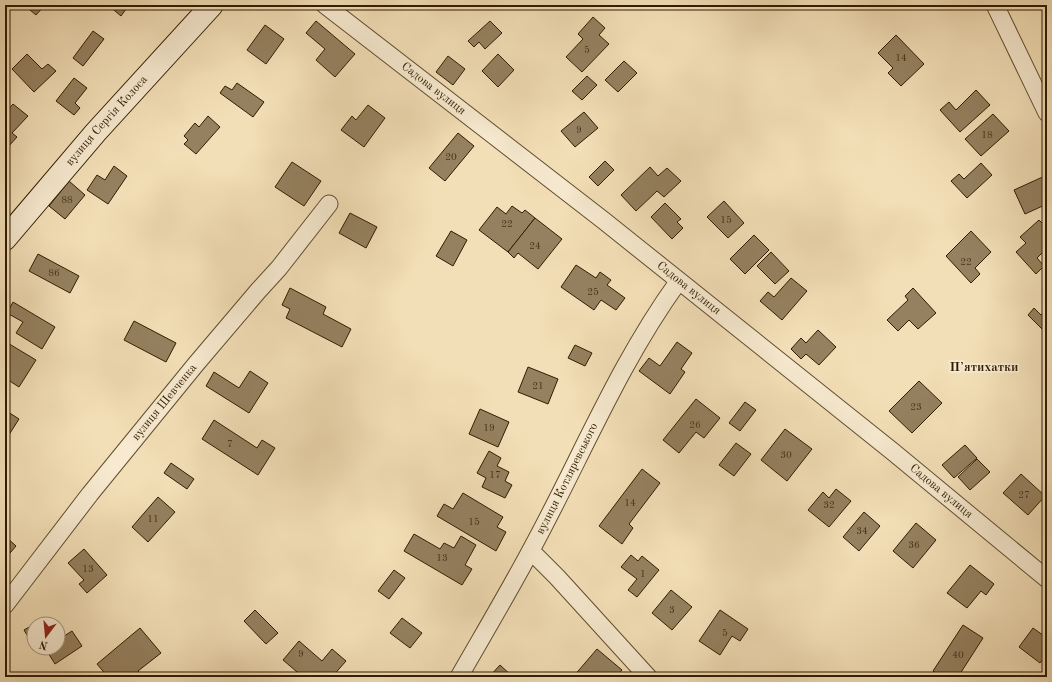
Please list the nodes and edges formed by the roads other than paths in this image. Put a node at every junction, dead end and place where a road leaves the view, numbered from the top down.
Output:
1 (212, 5) edge
2 (325, 5) edge
3 (995, 5) edge
4 (1047, 113) edge
5 (329, 204) dead end
6 (5, 240) edge
7 (678, 282) junction
8 (531, 551) junction
9 (1047, 579) edge
10 (5, 605) edge
11 (459, 677) edge
12 (648, 677) edge

1 - 6 street, вулиця Сергія Колоса
2 - 7 street, Садова вулиця
3 - 4 street
5 - 10 street, вулиця Шевченка
7 - 8 street, вулиця Котляревського
7 - 9 street, Садова вулиця
8 - 11 street, вулиця Котляревського
8 - 12 street

